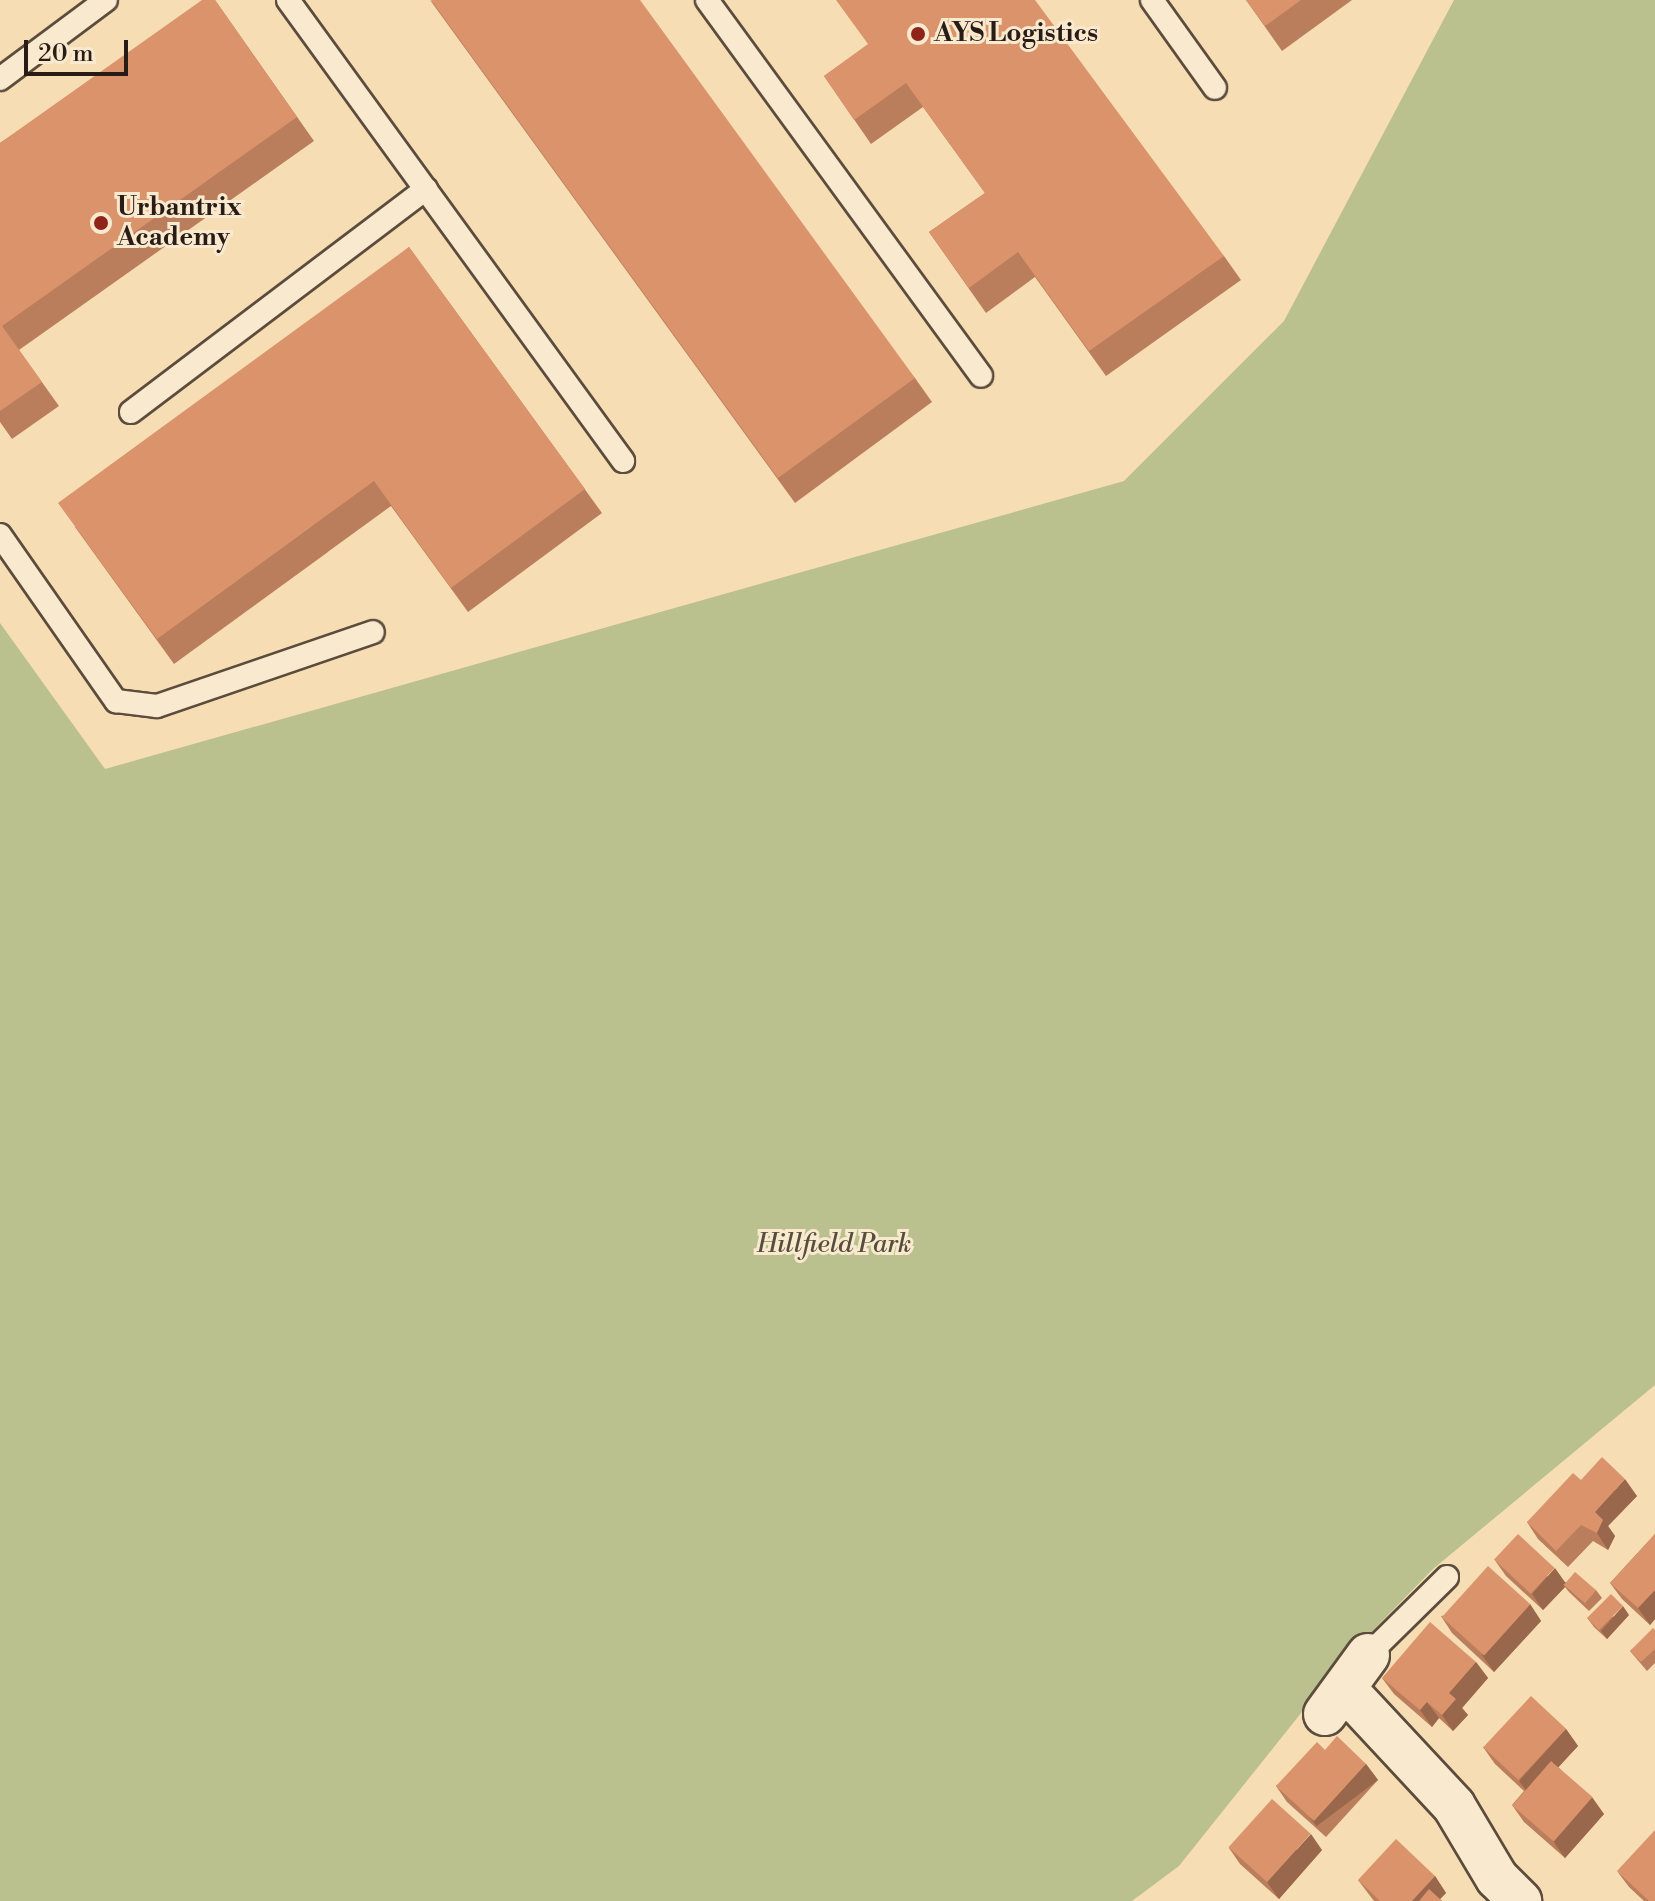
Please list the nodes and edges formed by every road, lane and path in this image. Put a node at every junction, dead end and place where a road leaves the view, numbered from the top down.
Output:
1 (106, 0) edge
2 (288, 0) edge
3 (707, 0) edge
4 (1152, 0) edge
5 (0, 79) edge
6 (1215, 88) dead end
7 (426, 189) junction
8 (981, 376) dead end
9 (131, 412) dead end
10 (623, 461) dead end
11 (0, 535) edge
12 (373, 632) dead end
13 (1447, 1577) dead end
14 (1368, 1655) joint
15 (1520, 1901) edge

1 - 5 lane
2 - 7 lane
3 - 8 lane
4 - 6 lane
7 - 9 lane
7 - 10 lane
11 - 12 lane
13 - 14 lane
14 - 15 street

